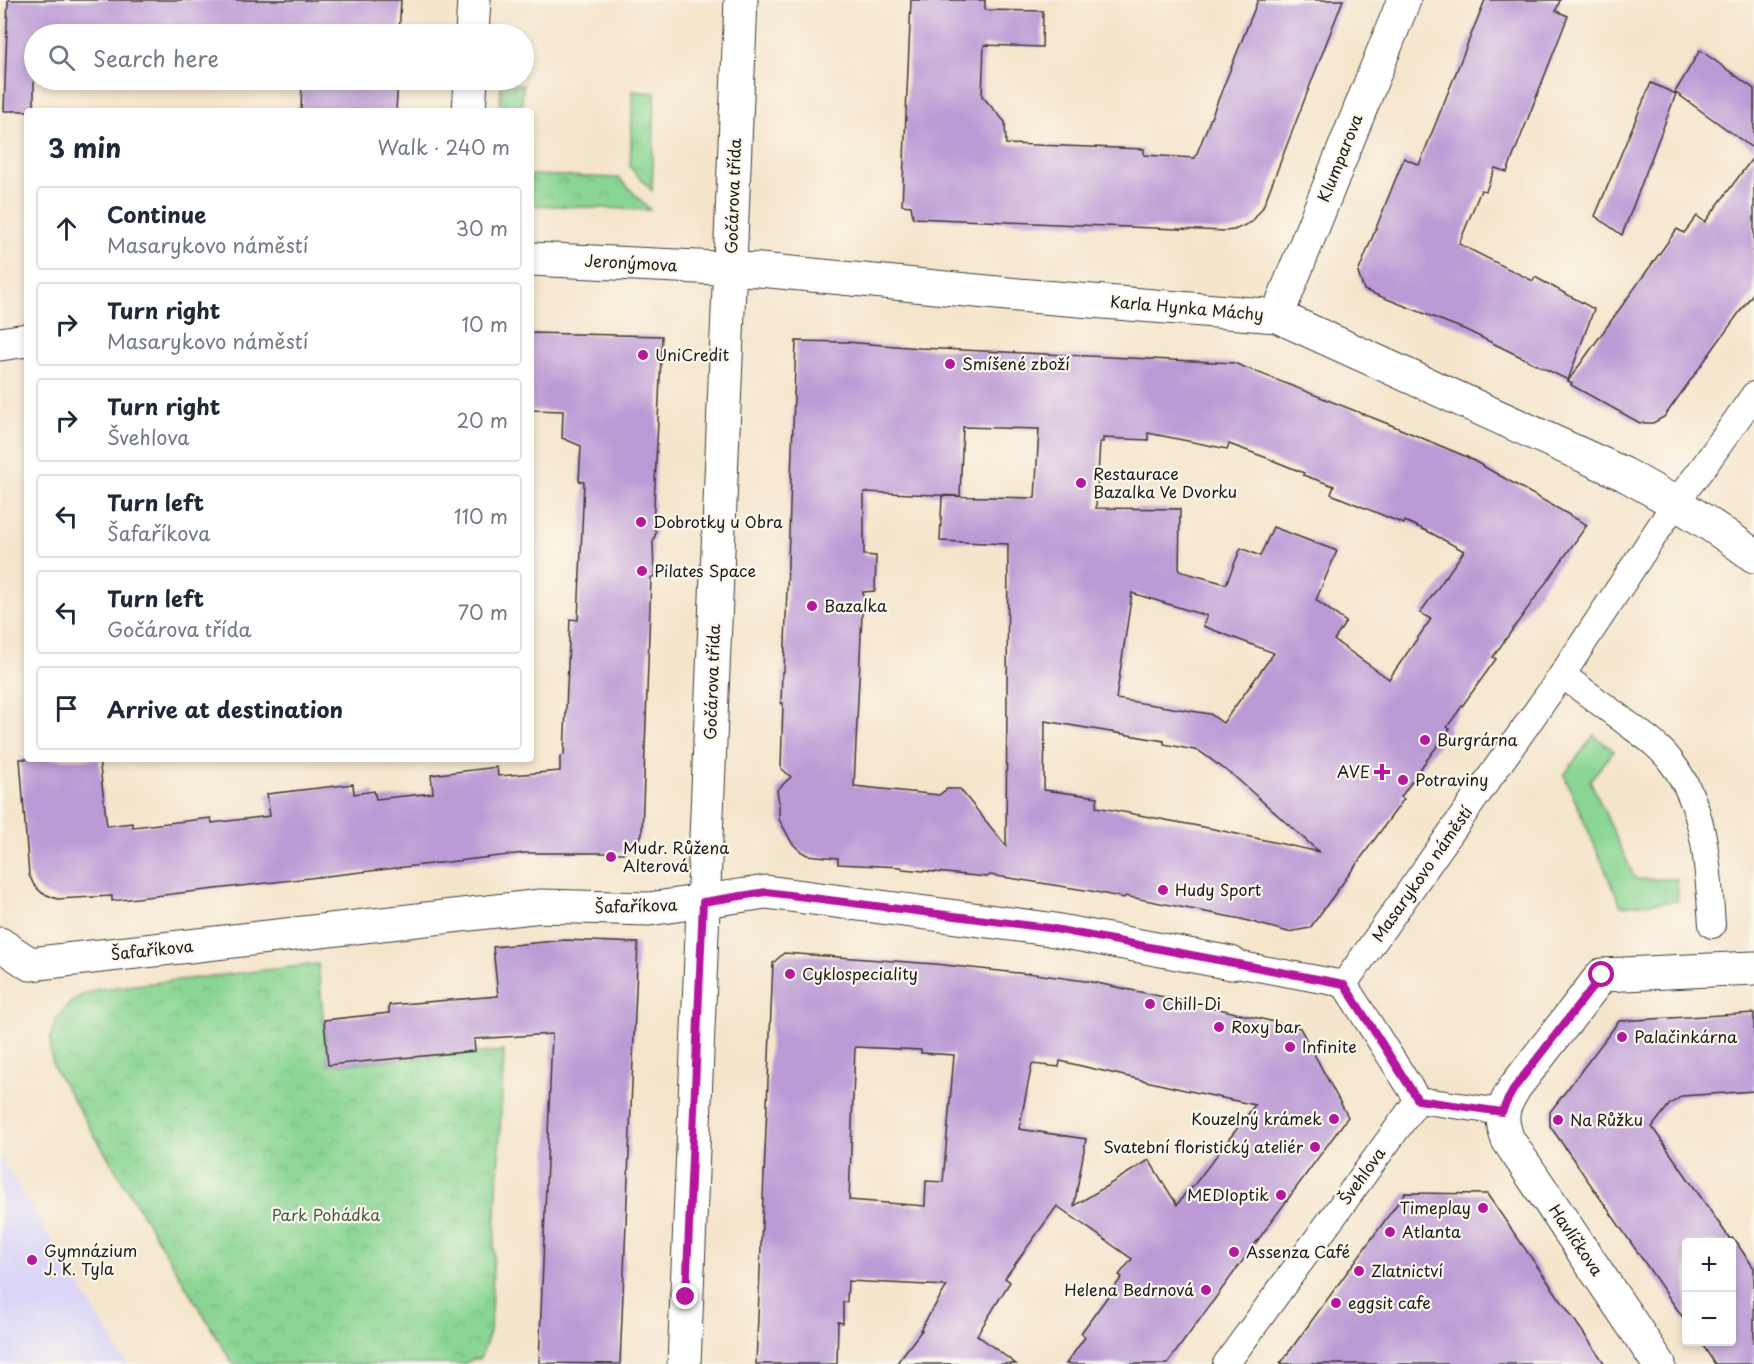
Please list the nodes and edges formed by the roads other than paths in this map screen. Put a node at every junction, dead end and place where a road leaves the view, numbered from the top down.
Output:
1 (474, 0) edge
2 (741, 0) edge
3 (1404, 0) edge
4 (473, 24) edge
5 (470, 90) edge
6 (469, 108) edge
7 (534, 259) edge
8 (730, 268) junction
9 (1277, 315) junction
10 (24, 340) edge
11 (0, 344) edge
12 (1754, 395) edge
13 (1676, 502) junction
14 (1754, 556) edge
15 (1562, 675) junction
16 (703, 902) junction
17 (1712, 925) dead end
18 (0, 944) edge
19 (1231, 963) joint
20 (1754, 968) edge
21 (1344, 984) junction
22 (1418, 1100) junction
23 (1502, 1112) junction
24 (684, 1364) edge
25 (1226, 1364) edge
26 (1659, 1364) edge

1 - 4 street
2 - 8 street, Gočárova třída
3 - 9 street, Klumparova
5 - 6 street
7 - 8 street, Jeronýmova
8 - 9 street, Karla Hynka Máchy
8 - 16 street, Gočárova třída
9 - 13 street, Karla Hynka Máchy
10 - 11 street
12 - 13 street, Masarykovo náměstí
13 - 14 street
13 - 15 street, Masarykovo náměstí
15 - 17 street
15 - 21 street, Masarykovo náměstí
16 - 18 street, Šafaříkova
16 - 19 street, Šafaříkova
16 - 24 street, Gočárova třída
19 - 21 street, Šafaříkova
20 - 23 street
21 - 22 street
22 - 23 street
22 - 25 street, Švehlova
23 - 26 street, Havlíčkova

